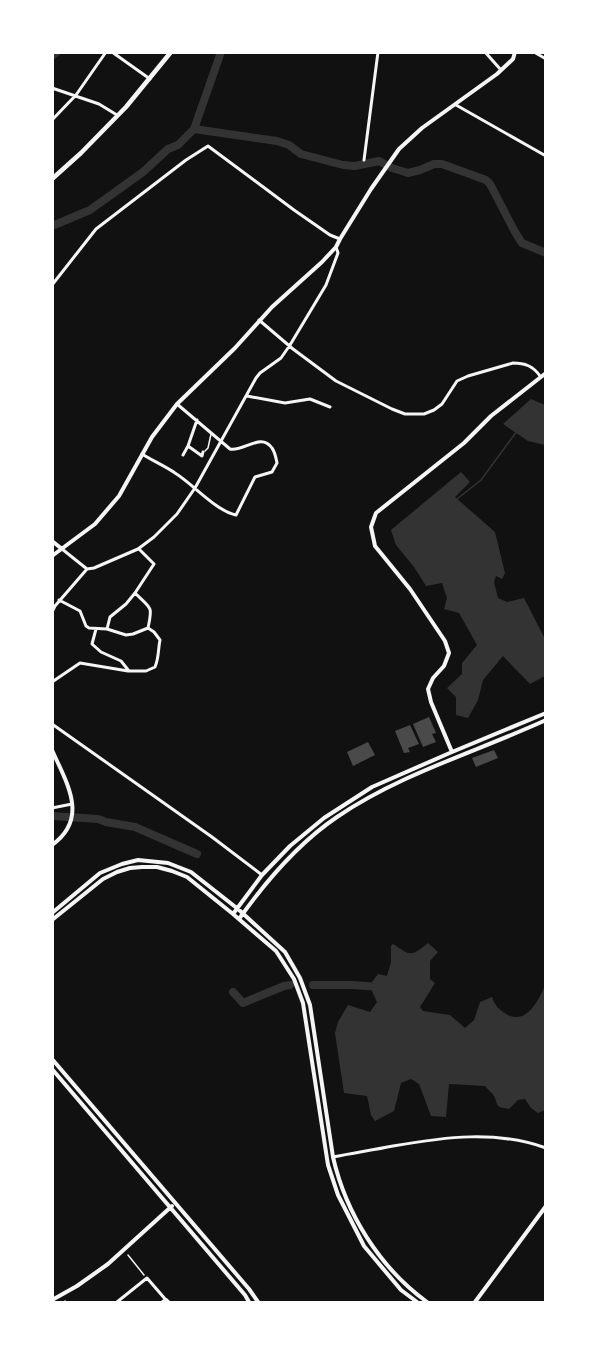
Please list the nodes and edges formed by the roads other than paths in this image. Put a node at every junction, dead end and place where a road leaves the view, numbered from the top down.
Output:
1 (106, 52) edge
2 (112, 52) edge
3 (171, 52) edge
4 (378, 52) edge
5 (485, 52) edge
6 (515, 52) edge
7 (534, 52) edge
8 (546, 59) edge
9 (501, 70) junction
10 (150, 79) junction
11 (52, 88) edge
12 (76, 95) junction
13 (454, 104) junction
14 (117, 115) junction
15 (52, 120) edge
16 (546, 156) edge
17 (364, 160) dead end
18 (52, 179) edge
19 (340, 239) junction
20 (336, 248) junction
21 (52, 285) edge
22 (259, 320) junction
23 (290, 345) junction
24 (546, 373) edge
25 (540, 376) junction
26 (247, 396) junction
27 (177, 404) junction
28 (330, 407) dead end
29 (197, 420) junction
30 (212, 433) junction
31 (222, 441) junction
32 (188, 446) junction
33 (142, 454) junction
34 (202, 454) junction
35 (183, 455) dead end
36 (209, 463) junction
37 (195, 488) junction
38 (52, 542) edge
39 (62, 549) junction
40 (138, 549) junction
41 (52, 556) edge
42 (87, 569) junction
43 (135, 593) junction
44 (59, 600) junction
45 (52, 612) edge
46 (148, 628) junction
47 (96, 629) junction
48 (107, 629) junction
49 (129, 671) junction
50 (52, 682) edge
51 (546, 713) edge
52 (540, 715) junction
53 (544, 721) edge
54 (52, 724) edge
55 (546, 728) edge
56 (52, 750) edge
57 (452, 752) junction
58 (73, 803) junction
59 (52, 808) edge
60 (52, 845) edge
61 (262, 875) junction
62 (238, 909) junction
63 (52, 912) edge
64 (243, 913) junction
65 (234, 914) junction
66 (238, 919) junction
67 (52, 920) edge
68 (52, 1059) edge
69 (52, 1069) edge
70 (546, 1148) edge
71 (333, 1157) junction
72 (176, 1203) junction
73 (546, 1206) edge
74 (170, 1207) junction
75 (52, 1300) edge
76 (117, 1302) edge
77 (166, 1302) edge
78 (249, 1302) edge
79 (258, 1302) edge
80 (417, 1302) edge
81 (427, 1302) edge
82 (475, 1302) edge

1 - 12 street
2 - 10 street
3 - 10 main road
4 - 17 street
5 - 9 street
6 - 9 street
7 - 8 street
9 - 13 street
10 - 14 main road
11 - 12 street
12 - 14 street
12 - 15 street
13 - 16 street
13 - 19 street
14 - 18 main road
19 - 20 street
19 - 21 street
20 - 22 street
20 - 23 street
22 - 23 street
22 - 27 street
23 - 25 street
23 - 26 street
24 - 25 street
25 - 57 street
26 - 28 street
26 - 31 street
27 - 29 street
27 - 33 street
29 - 30 street
29 - 32 street
30 - 31 street
30 - 34 lane
31 - 36 street
31 - 37 street
32 - 34 street
32 - 35 street
33 - 37 street
33 - 39 street
34 - 36 street
36 - 37 street
37 - 40 street
38 - 39 street
39 - 41 street
39 - 42 street
40 - 42 street
40 - 43 street
42 - 44 street
43 - 46 street
43 - 48 street
44 - 45 street
44 - 47 street
46 - 48 street
46 - 49 street
47 - 48 street
47 - 49 street
49 - 50 street
51 - 52 street
52 - 53 street
52 - 57 street
53 - 55 street
53 - 64 street
54 - 61 street
56 - 58 street
57 - 61 street
58 - 59 street
58 - 60 street
61 - 62 street
62 - 63 street
62 - 64 street
62 - 65 street
64 - 66 street
64 - 71 street
65 - 66 street
65 - 67 street
66 - 80 street
68 - 72 street
69 - 74 street
70 - 71 street
71 - 81 street
72 - 74 street
72 - 79 street
73 - 82 street
74 - 75 street
74 - 78 street
76 - 77 street

